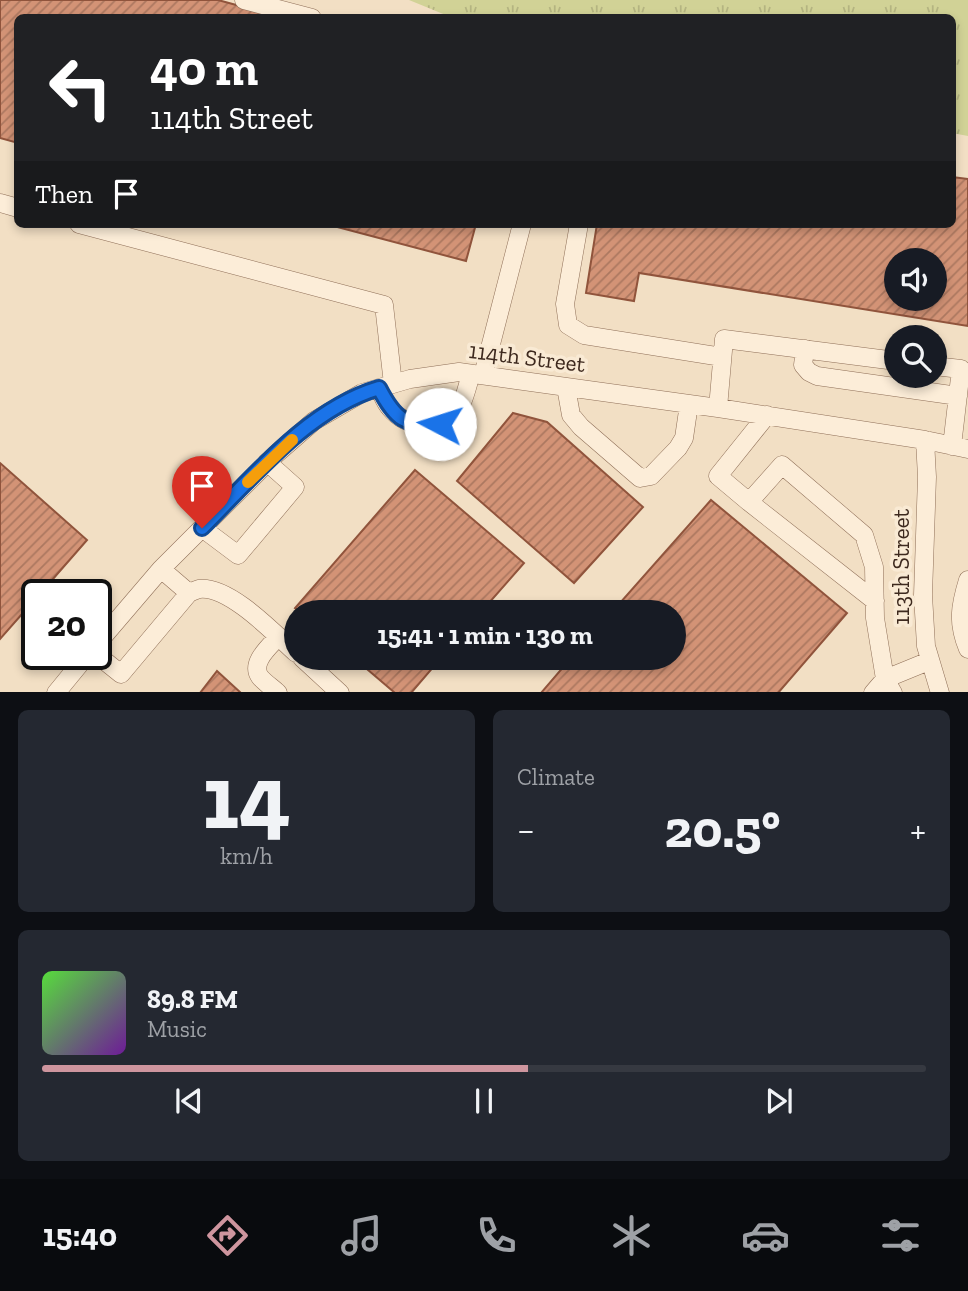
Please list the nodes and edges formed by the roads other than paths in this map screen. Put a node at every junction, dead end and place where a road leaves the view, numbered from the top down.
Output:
1 (244, 0) edge
2 (297, 14) edge
3 (94, 228) edge
4 (521, 228) edge
5 (578, 228) edge
6 (805, 349) junction
7 (722, 357) junction
8 (884, 359) edge
9 (947, 367) edge
10 (477, 374) junction
11 (962, 385) edge
12 (386, 386) junction
13 (566, 387) junction
14 (689, 404) junction
15 (718, 408) junction
16 (767, 415) junction
17 (925, 440) junction
18 (960, 447) edge
19 (267, 463) junction
20 (750, 502) junction
21 (202, 528) junction
22 (161, 569) junction
23 (968, 580) edge
24 (188, 593) junction
25 (875, 601) junction
26 (112, 626) edge
27 (278, 637) junction
28 (284, 642) edge
29 (968, 649) edge
30 (929, 661) junction
31 (112, 667) edge
32 (75, 670) edge
33 (315, 670) edge
34 (884, 688) edge
35 (56, 692) edge
36 (278, 692) edge
37 (340, 692) edge
38 (940, 692) edge

1 - 2 street
3 - 12 street
4 - 10 street
5 - 7 street
6 - 7 street
6 - 8 street
6 - 11 street
7 - 15 street
9 - 11 street
10 - 12 street, 114th Street
10 - 12 street
10 - 13 street, 114th Street
11 - 18 street
12 - 19 street, 114th Street
13 - 14 street, 114th Street
13 - 14 street
14 - 15 street, 114th Street
15 - 16 street, 114th Street
16 - 17 street, 114th Street
16 - 20 street
17 - 18 street, 114th Street
17 - 30 street, 113th Street
19 - 21 street, 114th Street
19 - 21 street
20 - 25 street
20 - 25 street
21 - 22 street, 114th Street
22 - 24 street
22 - 26 street, 114th Street
23 - 29 street
24 - 27 street
24 - 31 street
25 - 34 street
27 - 28 street
27 - 36 street
30 - 34 street
30 - 38 street, 113th Street
32 - 35 street
33 - 37 street

